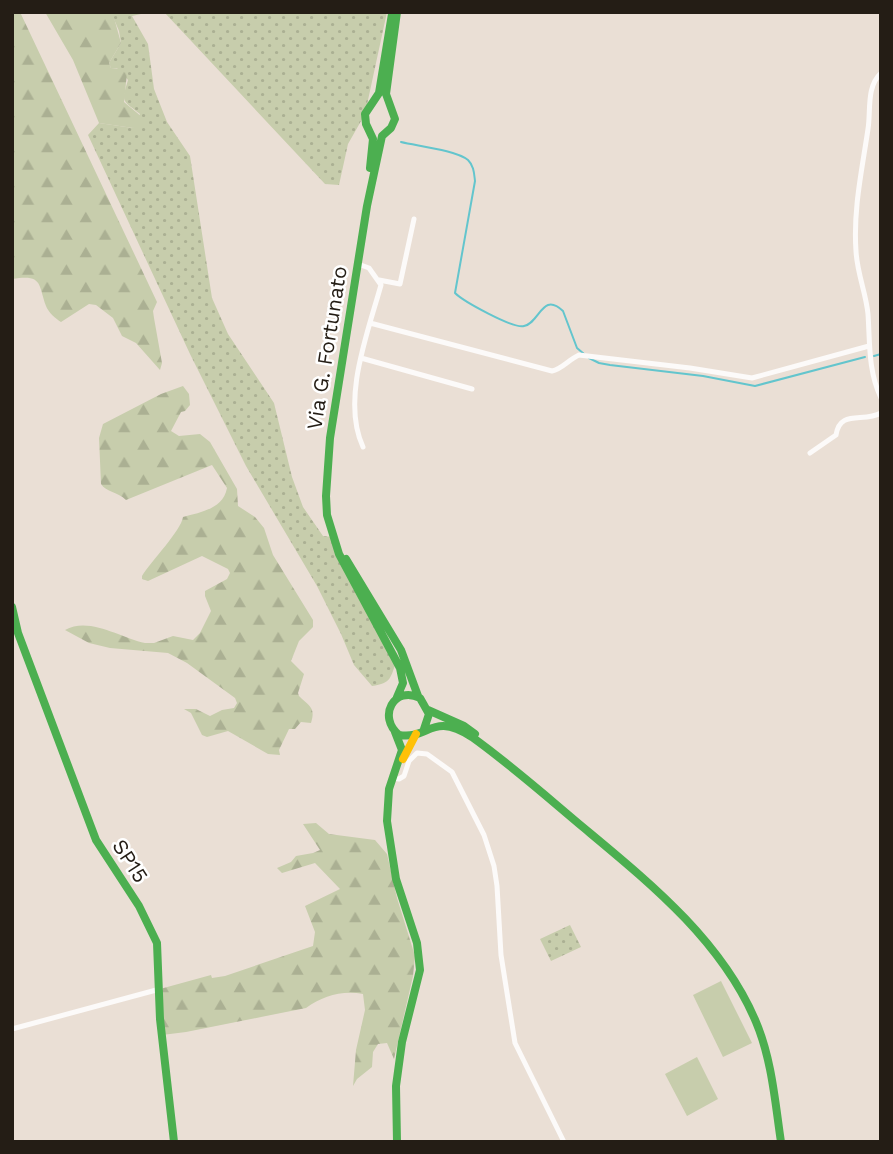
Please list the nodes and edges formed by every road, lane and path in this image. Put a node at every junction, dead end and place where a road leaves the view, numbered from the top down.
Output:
1 (395, 12) edge
2 (881, 74) edge
3 (371, 105) junction
4 (390, 106) junction
5 (369, 128) junction
6 (387, 131) junction
7 (367, 206) junction
8 (414, 219) dead end
9 (358, 264) junction
10 (379, 280) junction
11 (370, 323) junction
12 (869, 346) junction
13 (360, 358) junction
14 (472, 389) dead end
15 (881, 398) edge
16 (881, 413) edge
17 (363, 447) dead end
18 (810, 453) dead end
19 (326, 496) junction
20 (12, 607) edge
21 (418, 696) junction
22 (397, 698) junction
23 (428, 710) junction
24 (393, 729) junction
25 (420, 732) junction
26 (486, 746) junction
27 (394, 774) junction
28 (160, 989) junction
29 (12, 1029) edge
30 (174, 1142) edge
31 (397, 1142) edge
32 (564, 1142) edge
33 (781, 1142) edge

1 - 3 main road
1 - 4 main road
2 - 12 street
3 - 4 main road
3 - 5 main road
4 - 6 main road
5 - 6 main road
5 - 7 main road
6 - 7 main road
7 - 9 main road, Via G. Fortunato
8 - 10 street
9 - 10 street
9 - 19 main road, Via G. Fortunato
10 - 11 street
11 - 12 street
11 - 13 street
12 - 15 street
13 - 14 street
13 - 17 street
16 - 18 street
19 - 21 main road, Via G. Fortunato
19 - 22 main road, Via G. Fortunato
20 - 28 main road, SP15
21 - 22 main road
21 - 23 main road
22 - 24 main road
23 - 25 main road
23 - 26 main road
24 - 25 main road
24 - 27 main road
25 - 26 main road
25 - 27 main road
26 - 33 main road
27 - 31 main road
27 - 32 street
28 - 29 street
28 - 30 main road, SP15

